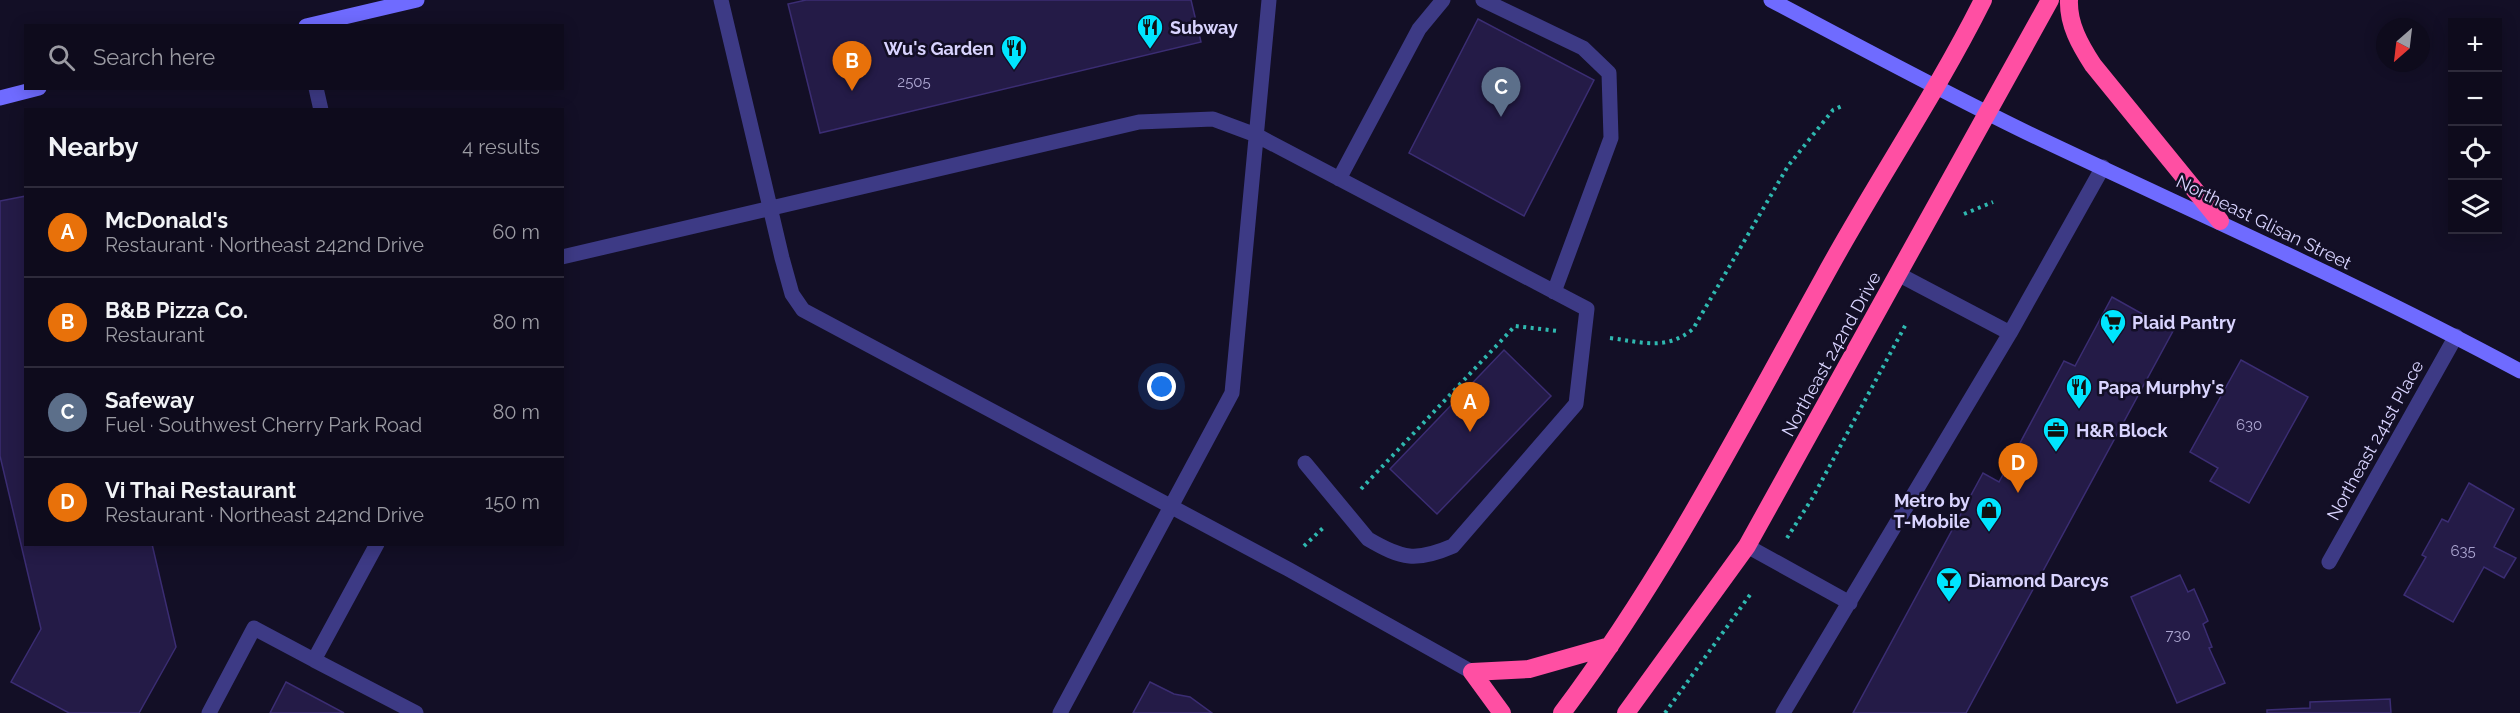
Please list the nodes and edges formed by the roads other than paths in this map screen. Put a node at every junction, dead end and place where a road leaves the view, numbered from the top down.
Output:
1 (417, 0) edge
2 (721, 0) edge
3 (1269, 0) edge
4 (1443, 0) edge
5 (1483, 0) edge
6 (1771, 0) edge
7 (1983, 0) edge
8 (2050, 0) edge
9 (2069, 0) edge
10 (315, 24) edge
11 (1935, 85) junction
12 (31, 90) edge
13 (316, 90) edge
14 (0, 98) edge
15 (321, 108) edge
16 (1988, 112) junction
17 (1256, 135) junction
18 (2103, 167) junction
19 (1339, 179) junction
20 (769, 207) junction
21 (2220, 221) junction
22 (564, 257) edge
23 (1898, 274) junction
24 (1554, 291) junction
25 (2010, 333) junction
26 (2456, 336) junction
27 (2520, 371) edge
28 (1305, 463) dead end
29 (1171, 506) junction
30 (376, 546) edge
31 (1748, 546) junction
32 (2329, 562) dead end
33 (1850, 603) junction
34 (1610, 646) junction
35 (314, 660) junction
36 (1472, 672) junction
37 (209, 713) edge
38 (416, 713) edge
39 (1060, 713) edge
40 (1502, 713) edge
41 (1562, 713) edge
42 (1626, 713) edge
43 (1783, 713) edge

1 - 10 main road
2 - 20 street
3 - 17 street
4 - 19 street
5 - 24 street
6 - 11 main road, Northeast Glisan Street
7 - 11 highway
8 - 16 highway, Northeast 242nd Drive
9 - 21 highway
11 - 16 main road, Northeast Glisan Street
11 - 34 highway
12 - 14 main road
13 - 15 street
16 - 18 main road, Northeast Glisan Street
16 - 23 highway, Northeast 242nd Drive
17 - 19 street
17 - 20 street
17 - 29 street
18 - 21 main road, Northeast Glisan Street
18 - 25 street
19 - 24 street
20 - 22 street
20 - 29 street
21 - 26 main road, Northeast Glisan Street
23 - 25 street
23 - 31 highway, Northeast 242nd Drive
24 - 28 street
25 - 33 street
26 - 27 main road, Northeast Glisan Street
26 - 32 street, Northeast 241st Place
29 - 36 street
29 - 39 street
30 - 35 street
31 - 33 street
31 - 42 highway, Northeast 242nd Drive
33 - 43 street
34 - 36 highway
34 - 41 highway
35 - 37 street
35 - 38 street
36 - 40 highway

